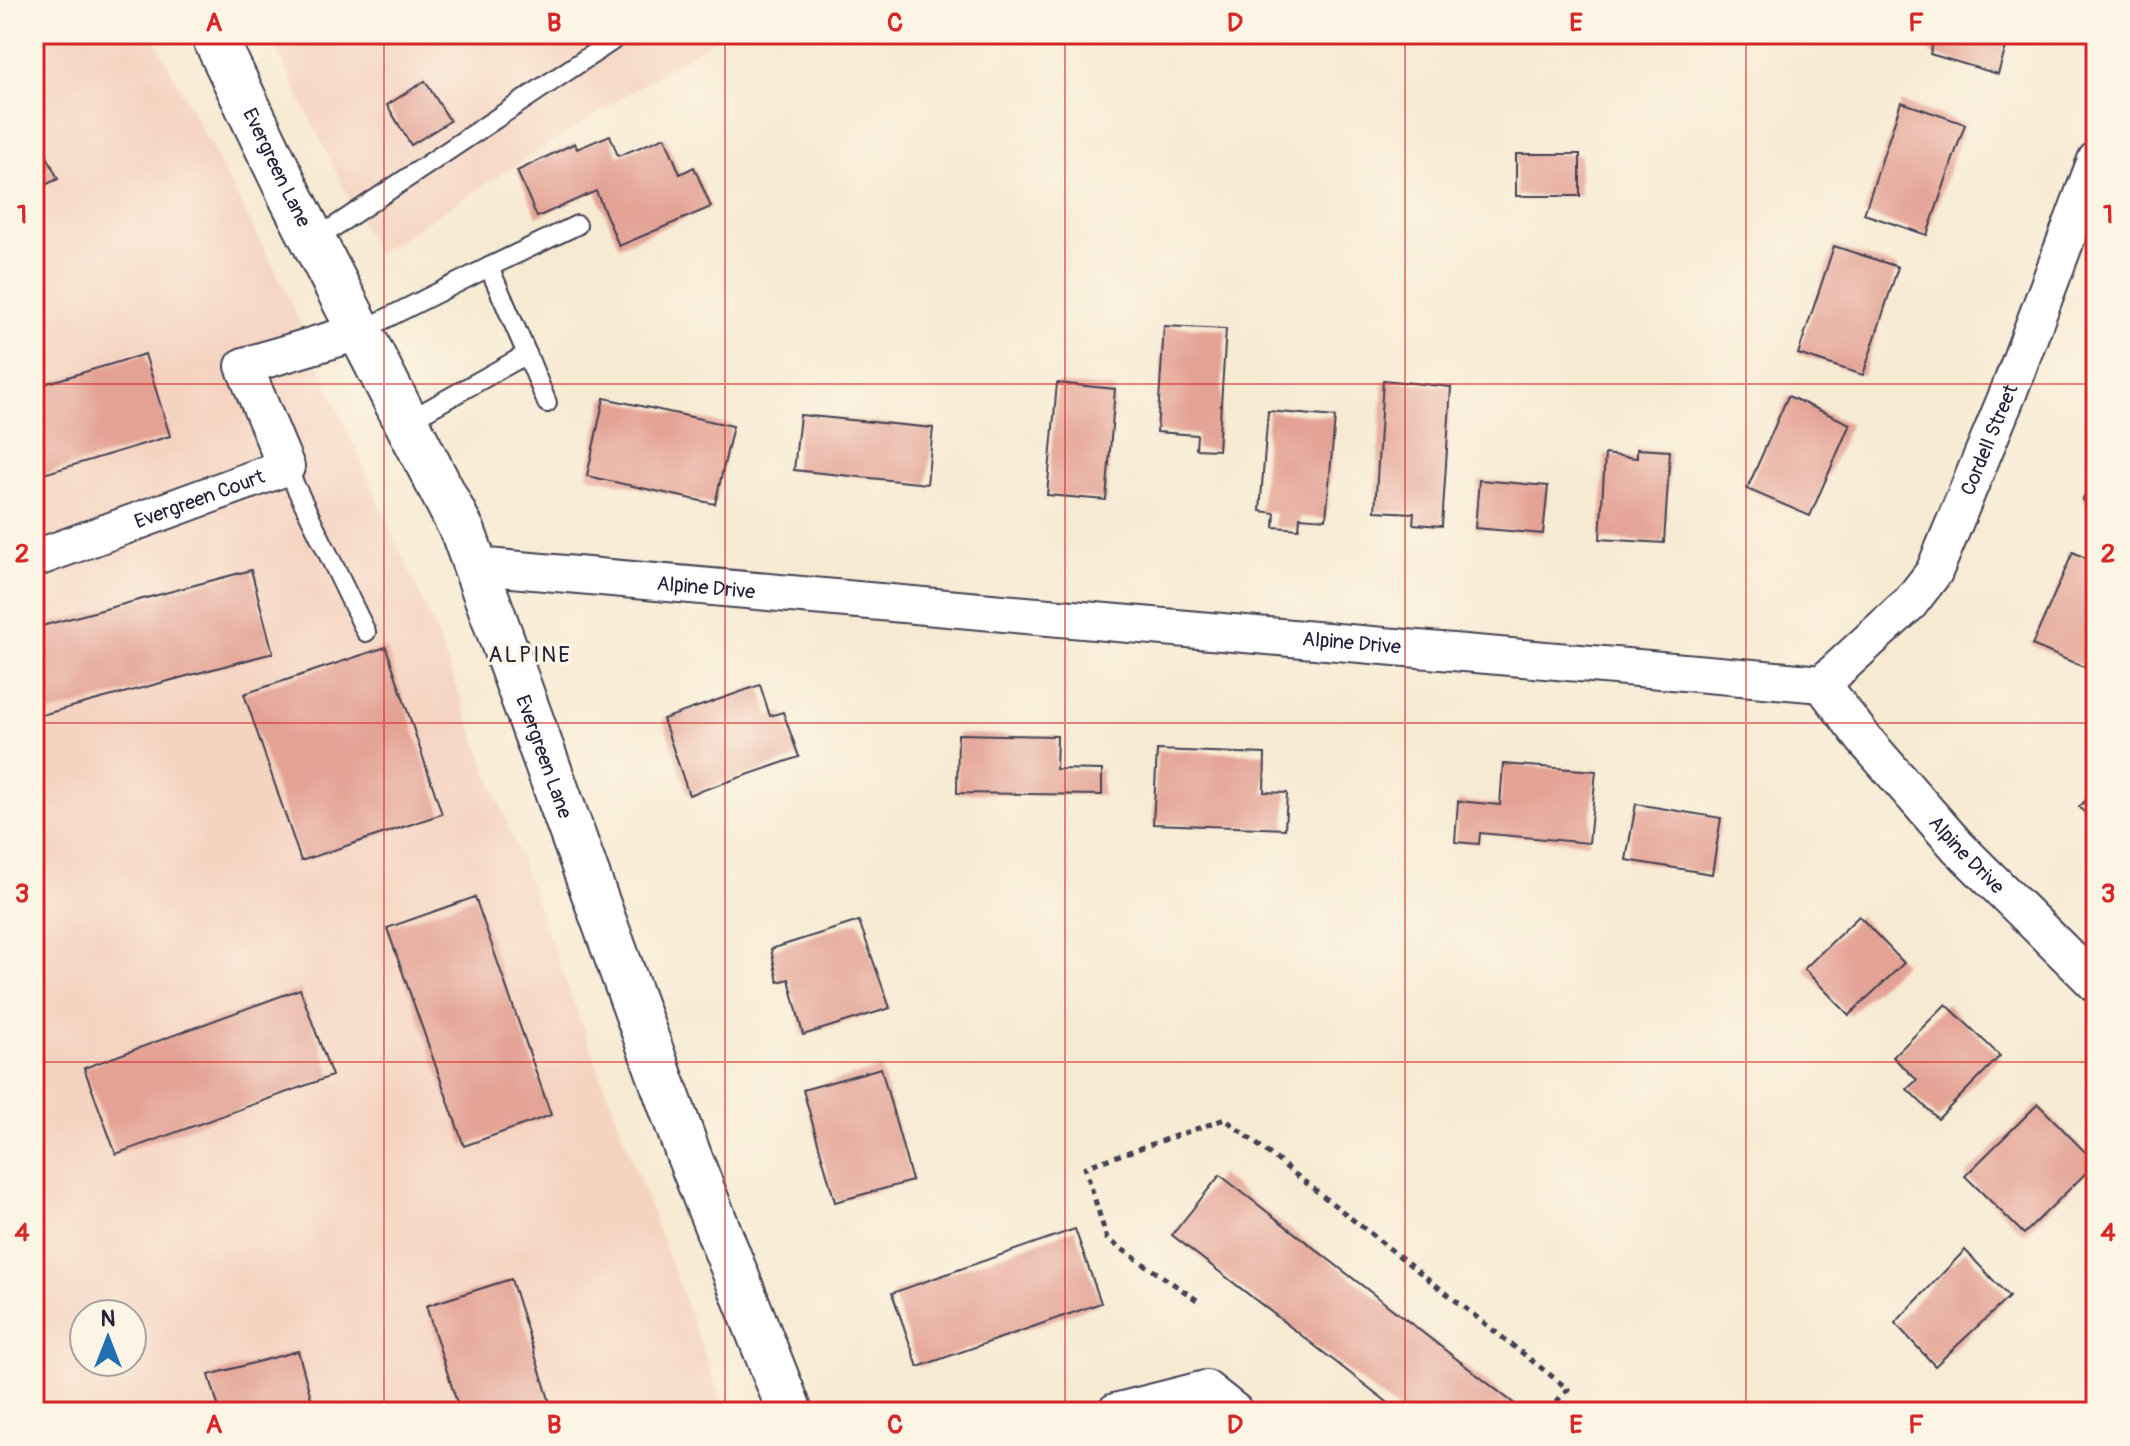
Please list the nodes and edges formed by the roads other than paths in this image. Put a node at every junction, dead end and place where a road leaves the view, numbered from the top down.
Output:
1 (213, 34) edge
2 (612, 41) dead end
3 (2096, 160) edge
4 (577, 225) dead end
5 (313, 241) junction
6 (489, 267) junction
7 (359, 332) junction
8 (527, 354) junction
9 (547, 403) dead end
10 (406, 422) junction
11 (286, 467) junction
12 (34, 559) edge
13 (477, 566) junction
14 (366, 632) dead end
15 (1822, 684) junction
16 (2096, 984) edge
17 (790, 1412) edge
18 (1115, 1412) edge
19 (1235, 1412) edge

1 - 5 street, Evergreen Lane
2 - 5 lane
3 - 15 street, Cordell Street
4 - 6 lane
5 - 7 street, Evergreen Lane
6 - 7 lane
6 - 8 lane
7 - 10 street, Evergreen Lane
7 - 11 street, Evergreen Court
8 - 9 lane
8 - 10 lane
10 - 13 street, Evergreen Lane
11 - 12 street, Evergreen Court
11 - 14 lane
13 - 15 street, Alpine Drive
13 - 17 street, Evergreen Lane
15 - 16 street, Alpine Drive
18 - 19 street

